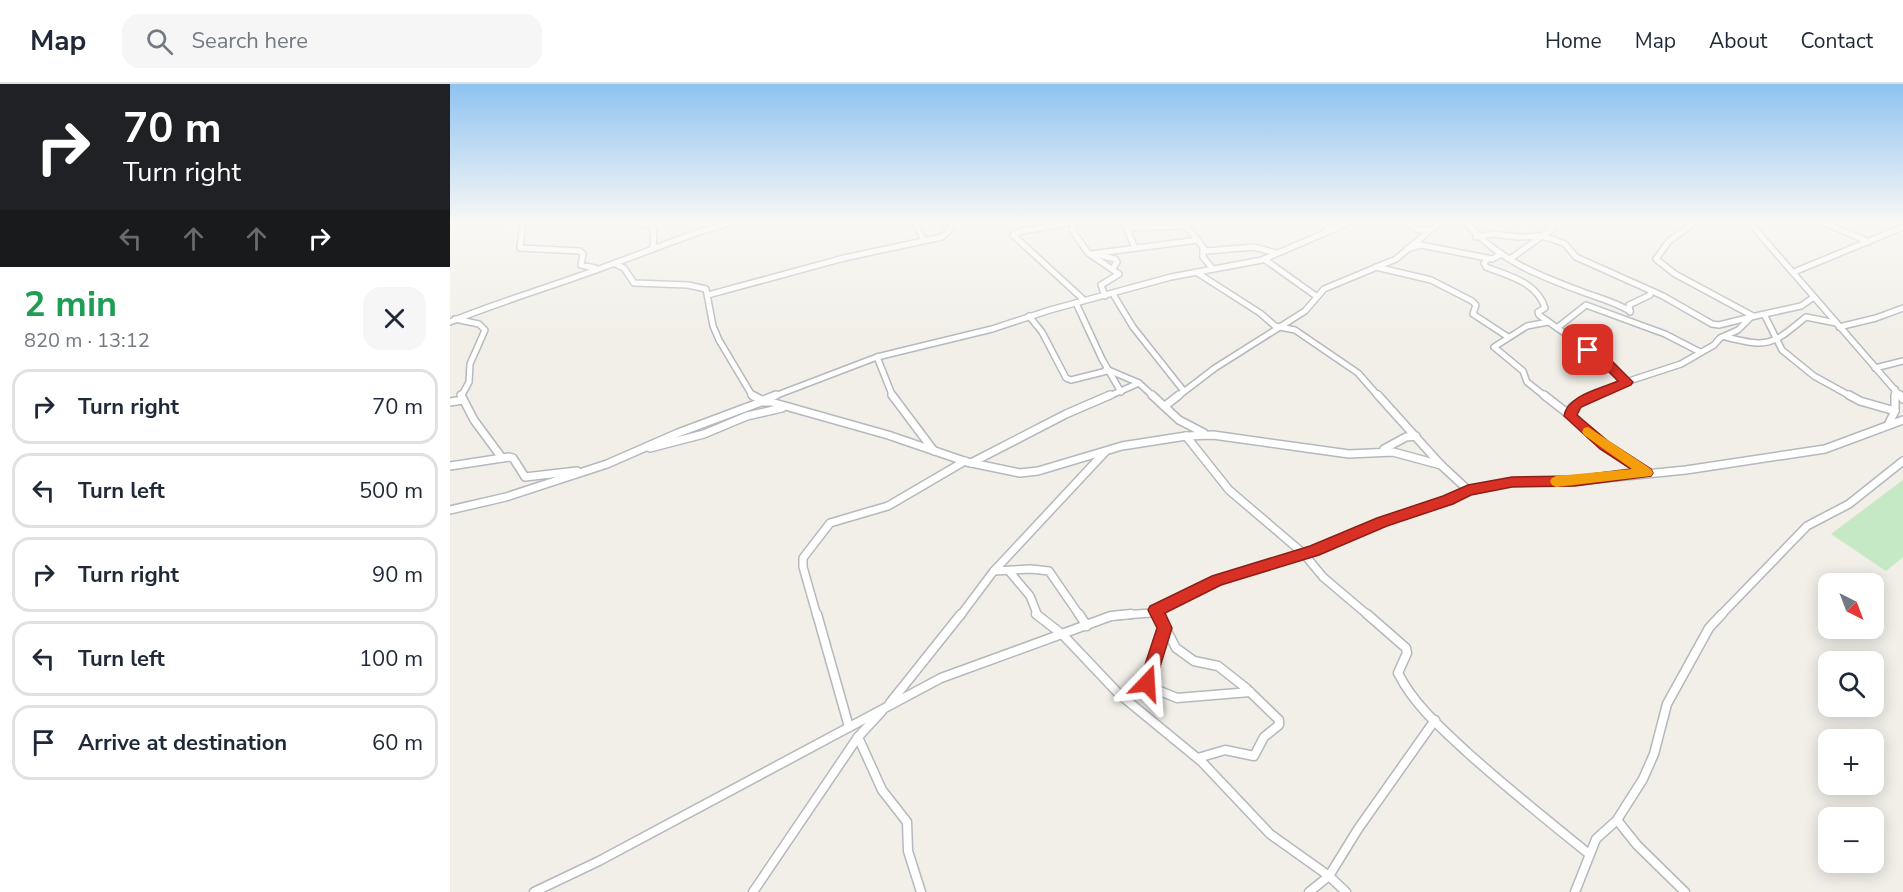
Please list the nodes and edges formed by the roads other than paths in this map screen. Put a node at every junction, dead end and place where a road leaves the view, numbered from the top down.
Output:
1 (1488, 259) edge
2 (583, 260) edge
3 (625, 260) edge
4 (838, 260) edge
5 (1040, 260) edge
6 (1100, 260) edge
7 (1205, 260) edge
8 (1260, 260) edge
9 (1265, 260) edge
10 (1394, 260) edge
11 (1511, 260) edge
12 (1582, 260) edge
13 (1657, 260) edge
14 (1783, 260) edge
15 (1825, 260) edge
16 (614, 264) junction
17 (1376, 267) junction
18 (598, 268) junction
19 (1212, 268) junction
20 (1196, 272) junction
21 (1794, 272) junction
22 (1651, 291) junction
23 (707, 292) junction
24 (1113, 294) junction
25 (1105, 296) junction
26 (1316, 296) junction
27 (1814, 297) junction
28 (1084, 300) junction
29 (1076, 303) junction
30 (1903, 308) edge
31 (1630, 311) junction
32 (1029, 316) junction
33 (1765, 316) junction
34 (1753, 317) junction
35 (454, 319) edge
36 (1626, 320) junction
37 (1548, 321) junction
38 (1837, 325) junction
39 (1280, 327) junction
40 (1557, 328) junction
41 (1508, 337) junction
42 (1724, 337) junction
43 (1778, 339) junction
44 (1700, 352) junction
45 (877, 357) junction
46 (1903, 361) edge
47 (1875, 368) junction
48 (1106, 370) junction
49 (1626, 382) junction
50 (1139, 383) junction
51 (1894, 389) junction
52 (1182, 390) junction
53 (1120, 392) junction
54 (1903, 399) edge
55 (463, 400) junction
56 (761, 401) junction
57 (450, 402) edge
58 (771, 402) junction
59 (1165, 406) junction
60 (788, 408) junction
61 (1895, 411) junction
62 (1570, 416) junction
63 (1903, 420) edge
64 (1888, 424) junction
65 (1213, 435) junction
66 (1186, 436) junction
67 (1416, 436) junction
68 (638, 450) junction
69 (934, 450) junction
70 (1381, 450) junction
71 (1106, 451) junction
72 (502, 458) junction
73 (1903, 461) edge
74 (968, 462) junction
75 (1441, 465) junction
76 (450, 466) edge
77 (591, 469) junction
78 (1646, 473) junction
79 (1468, 490) junction
80 (450, 510) edge
81 (1304, 554) junction
82 (994, 571) junction
83 (1009, 571) junction
84 (1156, 610) junction
85 (1086, 626) junction
86 (1165, 628) junction
87 (1063, 635) junction
88 (1250, 692) junction
89 (887, 706) junction
90 (1435, 720) junction
91 (849, 727) junction
92 (858, 737) junction
93 (1198, 758) junction
94 (1617, 820) junction
95 (1589, 854) junction
96 (1329, 876) junction
97 (534, 892) edge
98 (753, 892) edge
99 (921, 892) edge
100 (1309, 892) edge
101 (1346, 892) edge
102 (1575, 892) edge
103 (1685, 892) edge

1 - 37 street
2 - 18 street
3 - 16 street
4 - 23 street
5 - 28 street
6 - 25 street
7 - 19 street
8 - 19 street
9 - 26 street
10 - 17 street
11 - 31 street
12 - 22 street
13 - 34 street
14 - 21 street
15 - 21 street
16 - 18 street
16 - 23 street
17 - 26 street
17 - 41 street
18 - 35 street
19 - 20 street
20 - 24 street
20 - 39 street
21 - 27 street
22 - 31 street
22 - 34 street
23 - 56 street
24 - 25 street
24 - 52 street
25 - 28 street
26 - 39 street
27 - 33 street
27 - 38 street
28 - 29 street
29 - 32 street
29 - 48 street
30 - 38 street
31 - 36 street
32 - 45 street
32 - 48 street
33 - 34 street
33 - 43 street
34 - 42 street
35 - 55 street
36 - 40 street
36 - 44 street
37 - 40 street
37 - 41 street
38 - 43 street
38 - 47 street
39 - 52 street
39 - 67 street
40 - 49 street
41 - 62 street
42 - 43 street
42 - 44 street
43 - 61 street
44 - 49 street
45 - 56 street
45 - 69 street
46 - 47 street
47 - 51 street
48 - 50 street
48 - 53 street
49 - 62 street
50 - 53 street
50 - 59 street
51 - 54 street
51 - 61 street
52 - 59 street
53 - 74 street
55 - 57 street
55 - 72 street
56 - 58 street
58 - 60 street
58 - 68 street
59 - 65 street
60 - 68 street
60 - 69 street
61 - 64 street
62 - 78 street
63 - 64 street
64 - 78 street
65 - 66 street
65 - 70 street
66 - 71 street
66 - 81 street
67 - 70 street
67 - 75 street
68 - 77 street
69 - 74 street
70 - 75 street
71 - 74 street
71 - 82 street
72 - 76 street
72 - 77 street
73 - 94 street
74 - 91 street
75 - 79 street
77 - 80 street
78 - 79 street
79 - 81 street
81 - 84 street
81 - 90 street
82 - 83 street
82 - 89 street
83 - 85 street
83 - 87 street
84 - 85 street
84 - 86 street
85 - 87 street
86 - 88 street
86 - 88 street
87 - 89 street
87 - 93 street
88 - 93 street
89 - 91 street
89 - 92 street
90 - 95 street
90 - 96 street
91 - 97 street
92 - 98 street
92 - 99 street
93 - 96 street
94 - 95 street
94 - 103 street
95 - 102 street
96 - 100 street
96 - 101 street

